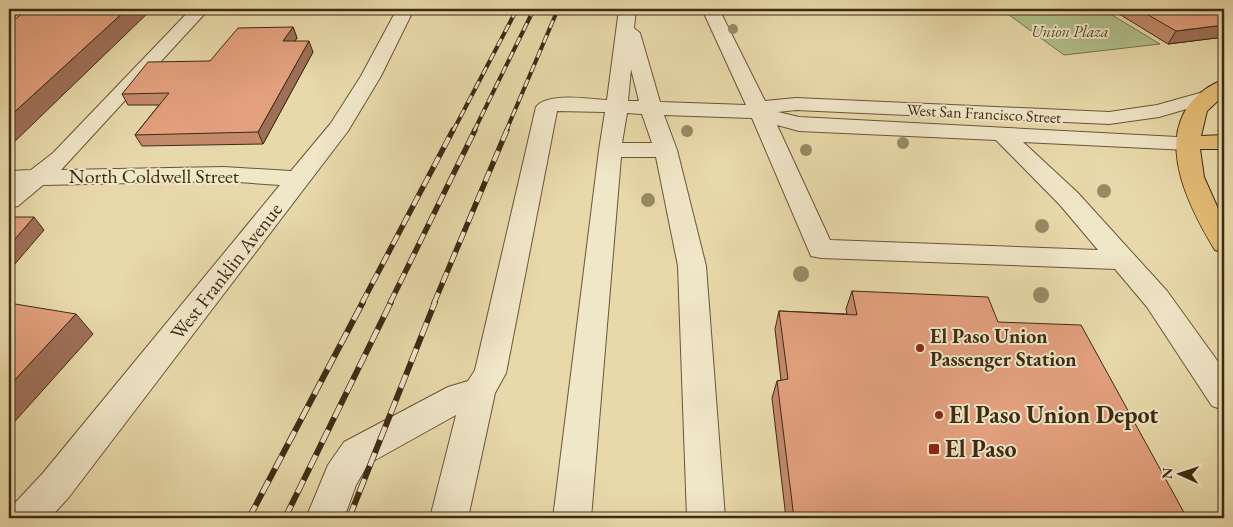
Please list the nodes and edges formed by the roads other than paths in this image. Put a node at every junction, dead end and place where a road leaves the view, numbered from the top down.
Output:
1 (13, 9) edge
2 (200, 9) edge
3 (405, 9) edge
4 (710, 9) edge
5 (9, 12) edge
6 (627, 13) edge
7 (1216, 91) edge
8 (617, 106) junction
9 (651, 108) junction
10 (760, 112) junction
11 (1002, 134) junction
12 (1224, 142) edge
13 (1188, 143) junction
14 (610, 150) junction
15 (666, 150) junction
16 (37, 177) junction
17 (9, 178) edge
18 (299, 179) junction
19 (9, 200) edge
20 (1224, 244) edge
21 (1123, 260) junction
22 (479, 391) junction
23 (1224, 396) edge
24 (26, 518) edge
25 (325, 518) edge
26 (449, 518) edge
27 (572, 518) edge
28 (706, 518) edge

1 - 5 street
2 - 16 street
3 - 18 street, West Franklin Avenue
4 - 10 street
6 - 8 street
6 - 9 street
7 - 10 street, West San Francisco Street
7 - 13 main road
8 - 9 street
8 - 14 street
8 - 22 street
9 - 10 street
9 - 15 street
10 - 11 street
10 - 21 street
11 - 13 street
11 - 21 street
12 - 13 main road
13 - 20 main road
14 - 15 street
14 - 27 street
15 - 28 street
16 - 17 street, North Coldwell Street
16 - 18 street, North Coldwell Street
16 - 19 street
18 - 24 street, West Franklin Avenue
21 - 23 street
22 - 25 street
22 - 26 street

